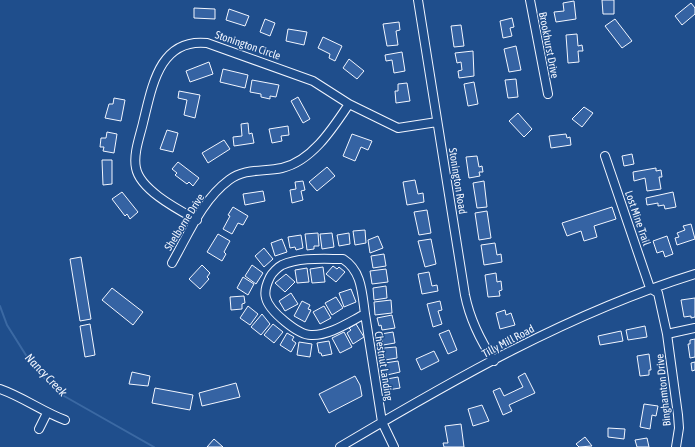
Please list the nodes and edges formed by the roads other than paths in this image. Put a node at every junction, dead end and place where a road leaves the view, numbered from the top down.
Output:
1 (418, 0) edge
2 (530, 0) edge
3 (548, 94) dead end
4 (349, 104) junction
5 (438, 122) junction
6 (605, 156) dead end
7 (197, 220) junction
8 (172, 263) dead end
9 (695, 274) edge
10 (650, 288) junction
11 (364, 314) junction
12 (695, 328) edge
13 (667, 334) junction
14 (494, 361) junction
15 (0, 389) edge
16 (47, 413) junction
17 (65, 420) dead end
18 (382, 422) junction
19 (39, 429) dead end
20 (340, 447) edge
21 (394, 447) edge
22 (676, 447) edge

1 - 5 street, Stonington Road
2 - 3 street, Brookhurst Drive
4 - 5 street, Stonington Circle
4 - 7 street, Shelborne Drive
4 - 7 street, Stonington Circle
5 - 14 street, Stonington Road
6 - 10 street, Lost Mine Trail
7 - 8 street, Shelborne Drive
9 - 10 street, Tilly Mill Road
10 - 13 street, Binghamton Drive
10 - 14 street, Tilly Mill Road
11 - 11 street, Chestnut Landing
11 - 18 street, Chestnut Landing
12 - 13 street
13 - 22 street, Binghamton Drive
14 - 18 street, Tilly Mill Road
15 - 16 street
16 - 17 street
16 - 19 street
18 - 20 street, Tilly Mill Road
18 - 21 street, Chestnut Landing

